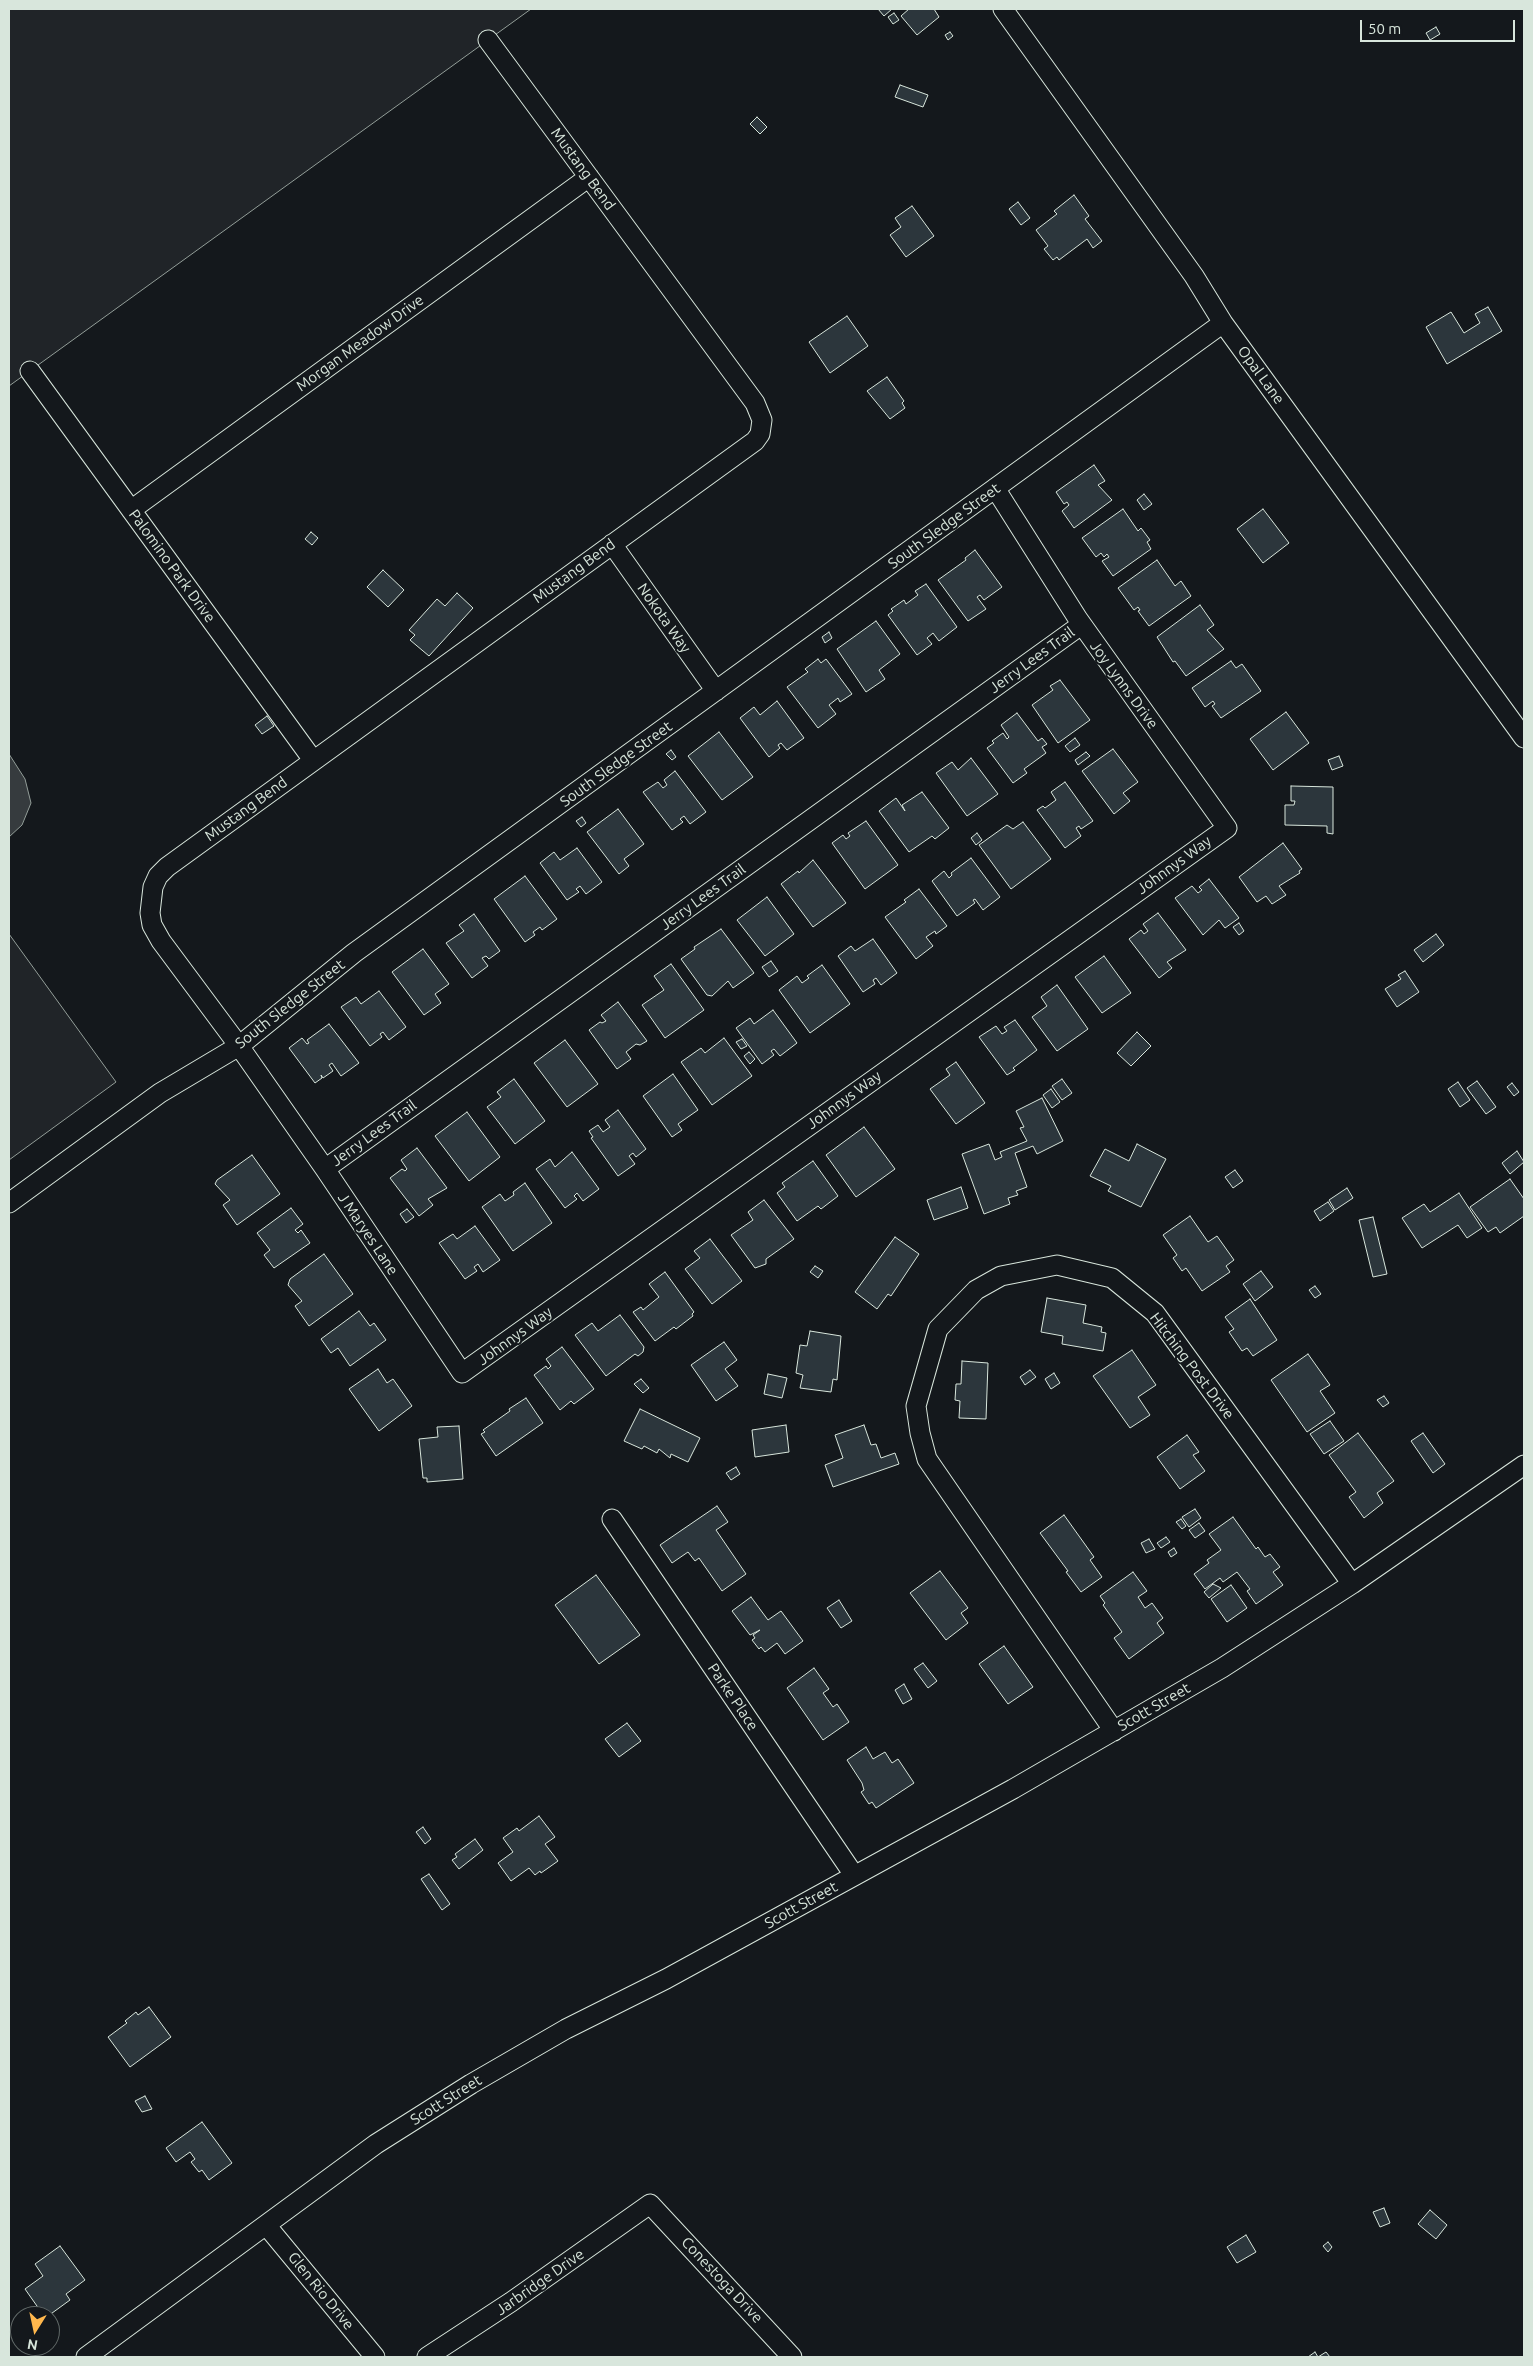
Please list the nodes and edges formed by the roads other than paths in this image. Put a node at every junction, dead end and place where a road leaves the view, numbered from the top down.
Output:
1 (1003, 9) edge
2 (488, 40) dead end
3 (589, 177) junction
4 (1223, 323) junction
5 (30, 371) dead end
6 (995, 488) junction
7 (131, 510) junction
8 (612, 544) junction
9 (1082, 625) junction
10 (716, 691) junction
11 (1524, 738) edge
12 (313, 760) junction
13 (1227, 828) joint
14 (239, 1046) junction
15 (325, 1169) junction
16 (9, 1203) edge
17 (462, 1373) joint
18 (1524, 1464) edge
19 (612, 1519) dead end
20 (1352, 1584) junction
21 (1114, 1731) junction
22 (854, 1875) junction
23 (650, 2204) joint
24 (266, 2225) junction
25 (86, 2357) edge
26 (375, 2357) edge
27 (428, 2357) edge
28 (792, 2357) edge

1 - 4 street, Opal Lane
2 - 3 street, Mustang Bend
3 - 7 street, Morgan Meadow Drive
3 - 8 street, Mustang Bend
4 - 6 street, South Sledge Street
4 - 11 street, Opal Lane
5 - 7 street, Palomino Park Drive
6 - 9 street, Joy Lynns Drive
6 - 10 street, South Sledge Street
7 - 12 street, Palomino Park Drive
8 - 10 street, Nokota Way
8 - 12 street, Mustang Bend
9 - 13 street, Joy Lynns Drive
9 - 15 street, Jerry Lees Trail
10 - 14 street, South Sledge Street
12 - 14 street, Mustang Bend
13 - 17 street, Johnnys Way
14 - 15 street, J Maryes Lane
14 - 16 street, South Sledge Street
15 - 17 street, J Maryes Lane
18 - 20 street, Scott Street
19 - 22 street, Parke Place
20 - 21 street, Scott Street
20 - 21 street, Hitching Post Drive
21 - 22 street, Scott Street
22 - 24 street, Scott Street
23 - 27 street, Jarbridge Drive
23 - 28 street, Conestoga Drive
24 - 25 street, Scott Street
24 - 26 street, Glen Rio Drive

